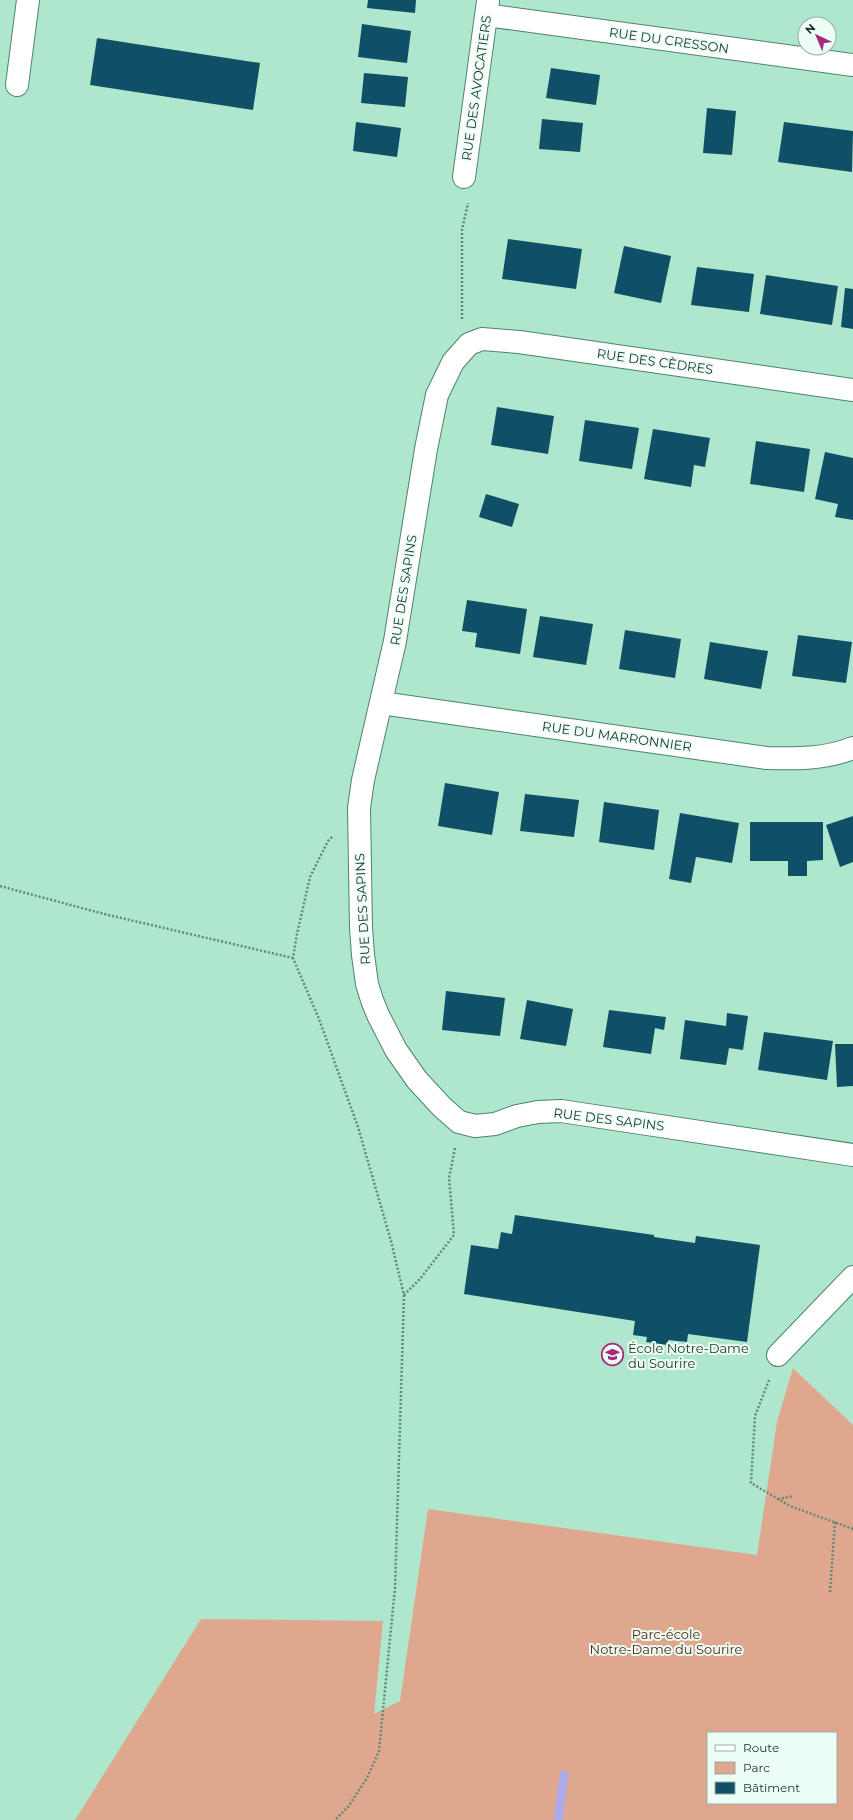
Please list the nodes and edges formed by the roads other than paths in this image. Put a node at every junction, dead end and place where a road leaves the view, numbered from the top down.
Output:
1 (28, 0) edge
2 (487, 7) edge
3 (853, 65) edge
4 (17, 85) dead end
5 (464, 177) road end
6 (460, 352) joint
7 (853, 390) edge
8 (381, 703) junction
9 (853, 748) edge
10 (853, 1155) edge
11 (853, 1277) edge
12 (778, 1355) road end

1 - 4 street
2 - 3 street, RUE DU CRESSON
2 - 5 street, RUE DES AVOCATIERS
6 - 7 street, RUE DES CÈDRES
6 - 8 street, RUE DES SAPINS
8 - 9 street, RUE DU MARRONNIER
8 - 10 street, RUE DES SAPINS
11 - 12 street

